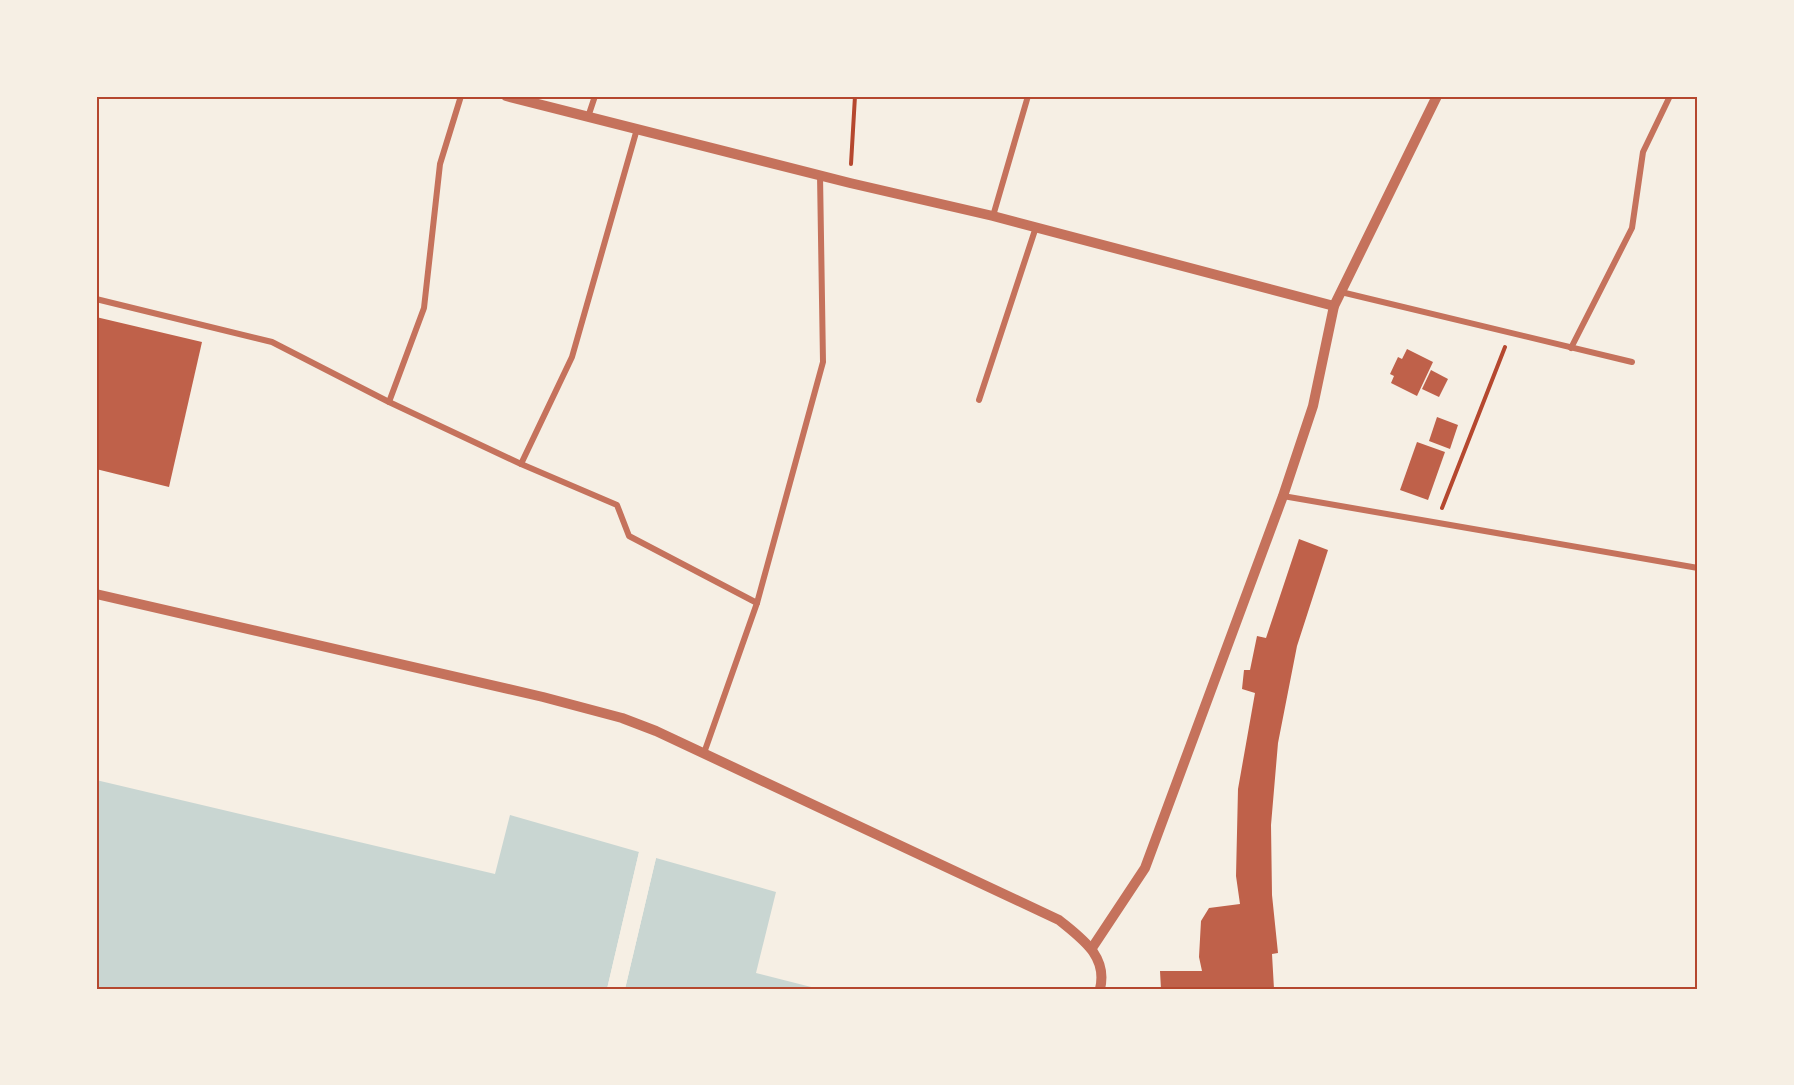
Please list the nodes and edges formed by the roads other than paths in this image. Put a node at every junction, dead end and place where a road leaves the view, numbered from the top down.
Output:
1 (461, 96) edge
2 (506, 96) edge
3 (595, 96) edge
4 (1028, 96) edge
5 (1437, 96) edge
6 (1670, 96) edge
7 (588, 117) junction
8 (638, 129) junction
9 (820, 174) junction
10 (993, 216) junction
11 (1036, 227) junction
12 (1341, 292) junction
13 (96, 299) edge
14 (1334, 306) junction
15 (1571, 348) junction
16 (1632, 362) dead end
17 (979, 400) dead end
18 (389, 402) junction
19 (521, 464) junction
20 (1282, 496) junction
21 (1698, 567) edge
22 (96, 594) edge
23 (757, 603) junction
24 (704, 753) junction
25 (1092, 948) junction
26 (1100, 989) edge

1 - 18 street
2 - 7 street
3 - 7 street
4 - 10 street
5 - 12 street
6 - 15 street
7 - 8 street
8 - 9 street
8 - 19 street
9 - 10 street
9 - 23 street
10 - 11 street
11 - 14 street
11 - 17 street
12 - 14 street
12 - 15 street
13 - 18 street
14 - 20 street
15 - 16 street
18 - 19 street
19 - 23 street
20 - 21 street
20 - 25 street
22 - 24 street
23 - 24 street
24 - 25 street
25 - 26 street

